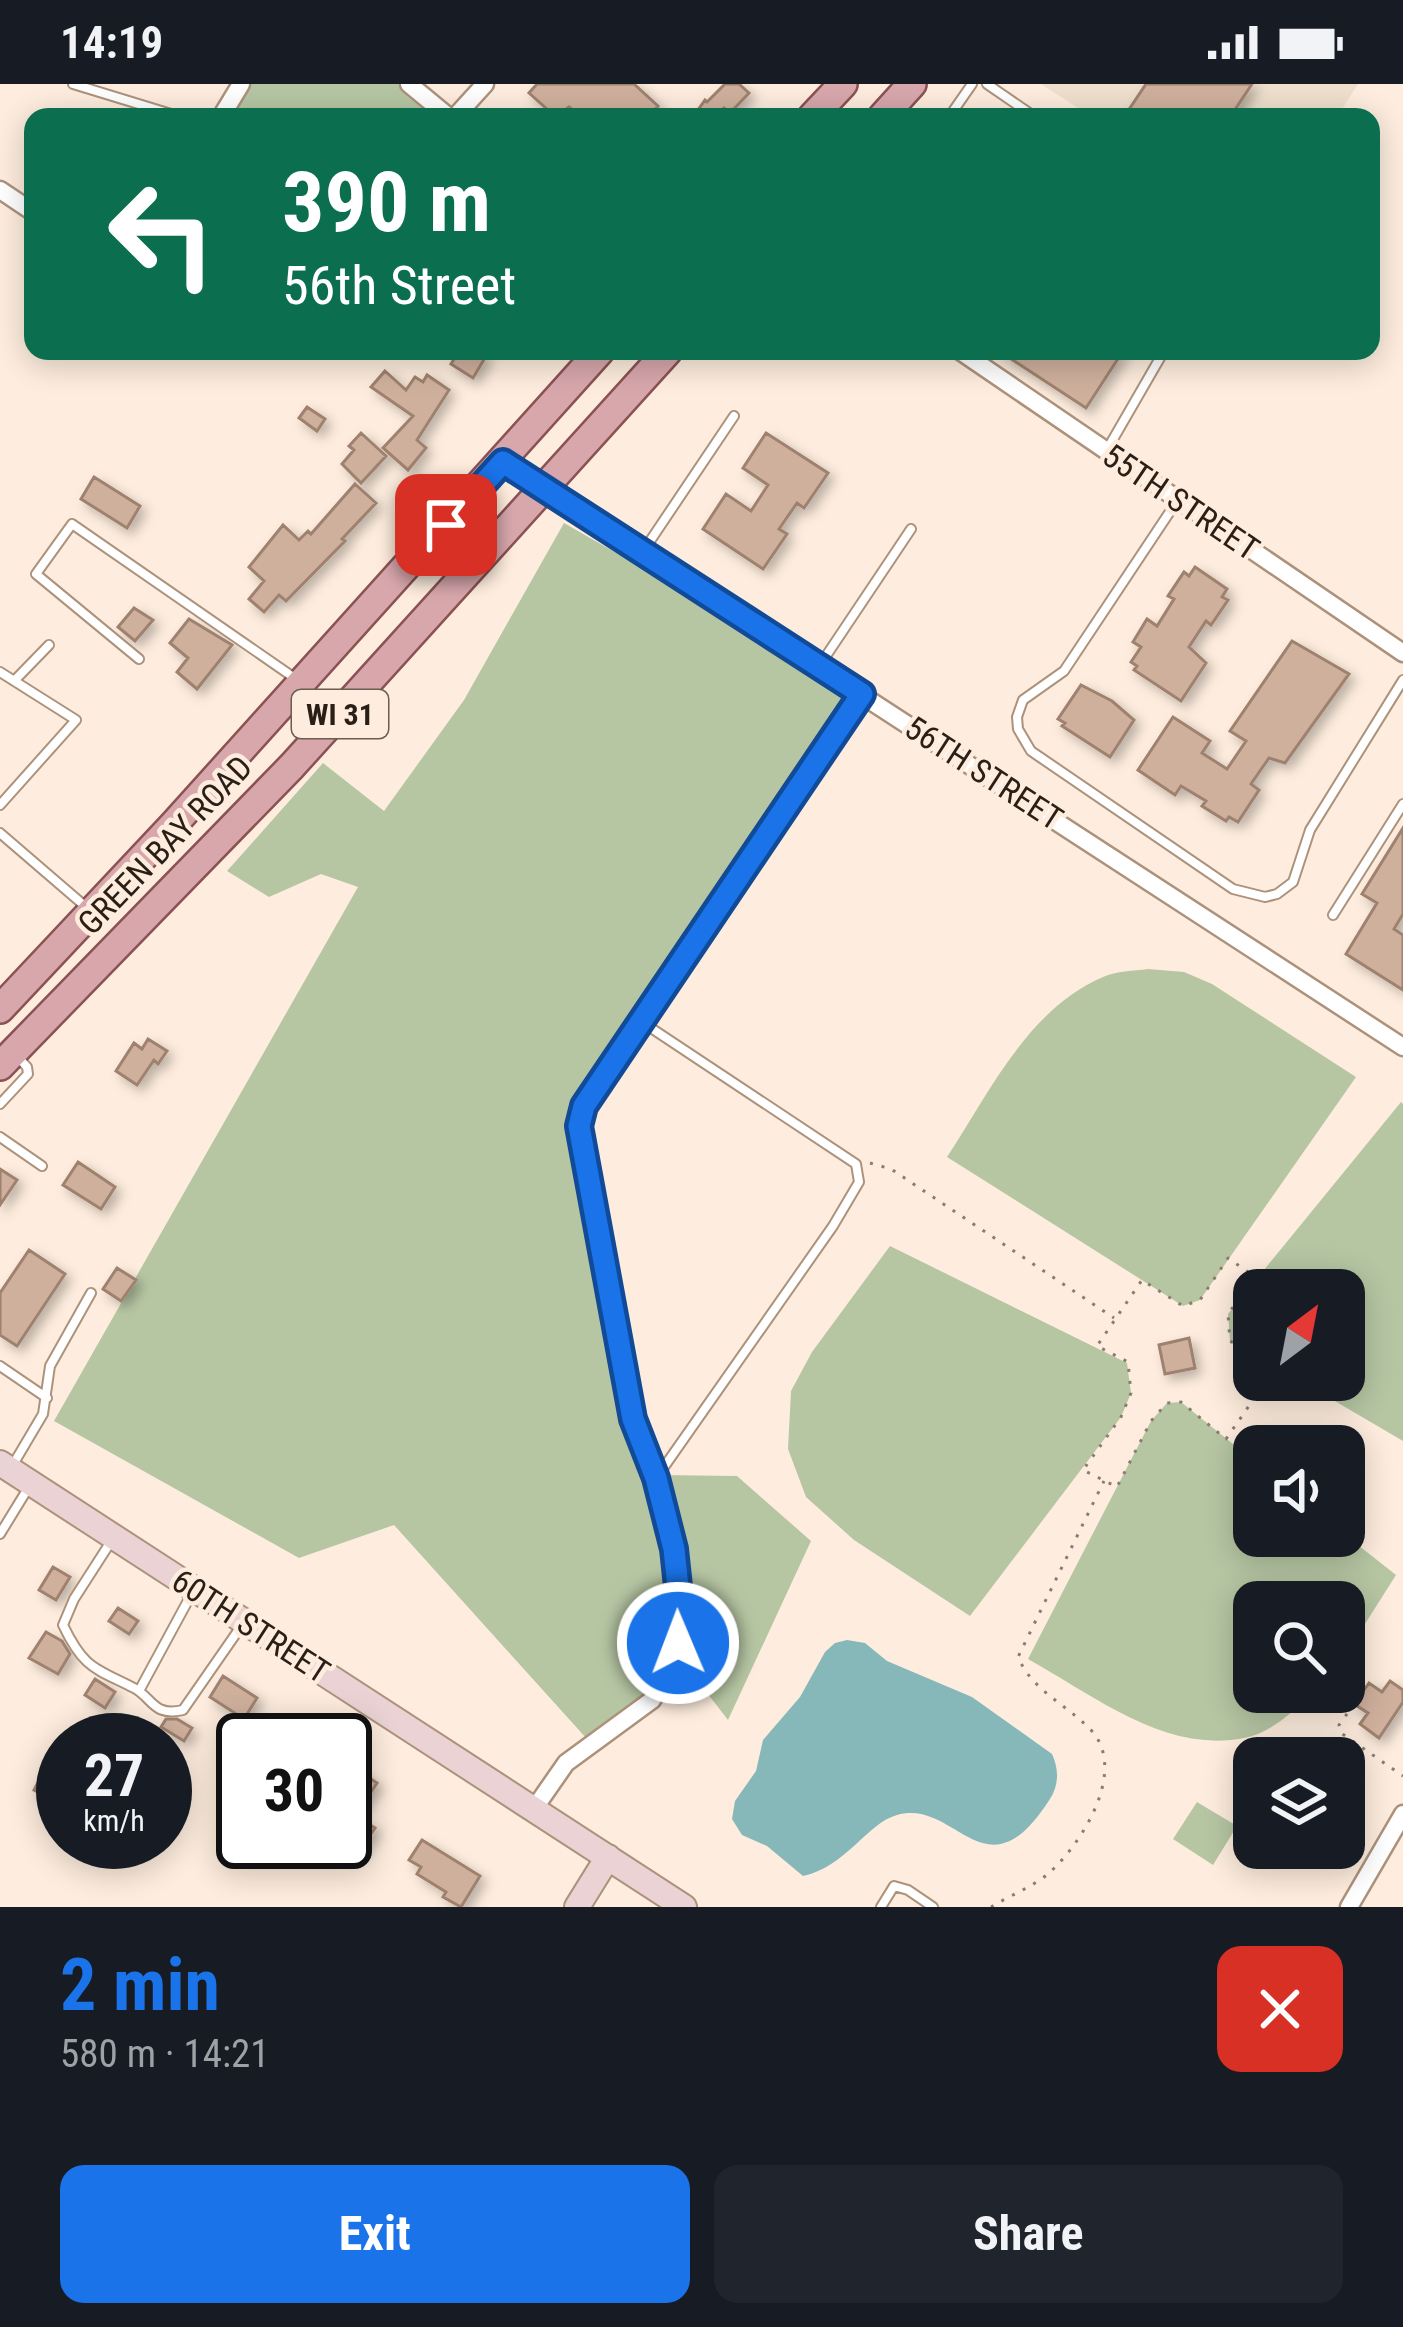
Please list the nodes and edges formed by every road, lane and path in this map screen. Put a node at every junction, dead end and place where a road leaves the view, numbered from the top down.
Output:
1 (73, 84) edge
2 (409, 84) edge
3 (485, 84) edge
4 (843, 84) edge
5 (912, 84) edge
6 (987, 84) edge
7 (152, 108) edge
8 (440, 108) edge
9 (461, 108) edge
10 (820, 108) edge
11 (890, 108) edge
12 (1023, 108) edge
13 (592, 360) edge
14 (660, 360) edge
15 (973, 360) edge
16 (1159, 360) edge
17 (734, 416) dead end
18 (1106, 451) junction
19 (503, 462) junction
20 (545, 489) junction
21 (1178, 500) junction
22 (910, 529) dead end
23 (643, 551) junction
24 (49, 645) dead end
25 (1403, 653) edge
26 (139, 659) dead end
27 (820, 666) junction
28 (0, 672) edge
29 (1403, 680) edge
30 (14, 681) junction
31 (302, 684) junction
32 (862, 694) junction
33 (1403, 804) edge
34 (0, 805) edge
35 (0, 833) edge
36 (92, 912) junction
37 (1333, 914) dead end
38 (122, 941) junction
39 (0, 1009) edge
40 (640, 1022) junction
41 (1403, 1047) edge
42 (6, 1059) edge
43 (0, 1104) edge
44 (0, 1137) edge
45 (856, 1164) junction
46 (41, 1166) dead end
47 (1244, 1269) edge
48 (91, 1293) dead end
49 (1233, 1307) edge
50 (1115, 1319) junction
51 (1233, 1343) edge
52 (0, 1366) edge
53 (47, 1397) junction
54 (1253, 1401) edge
55 (14, 1472) edge
56 (656, 1478) junction
57 (1104, 1481) junction
58 (0, 1534) edge
59 (114, 1537) junction
60 (195, 1589) junction
61 (244, 1621) junction
62 (139, 1690) junction
63 (1348, 1713) edge
64 (1403, 1775) edge
65 (534, 1809) junction
66 (1403, 1814) edge
67 (608, 1857) junction
68 (577, 1907) edge
69 (684, 1907) edge
70 (881, 1907) edge
71 (933, 1907) edge
72 (992, 1907) edge
73 (1349, 1907) edge

1 - 7 lane
2 - 8 street
3 - 9 street
4 - 10 main road
5 - 11 main road
6 - 12 lane
13 - 19 main road, GREEN BAY ROAD / WI 31
14 - 20 main road, GREEN BAY ROAD / WI 31
15 - 18 street, 55TH STREET
16 - 18 lane
17 - 23 lane
18 - 21 street, 55TH STREET
19 - 20 street, 56TH STREET
19 - 31 main road, GREEN BAY ROAD / WI 31
20 - 23 street, 56TH STREET
20 - 38 main road, GREEN BAY ROAD / WI 31
21 - 25 street, 55TH STREET
21 - 29 lane
22 - 27 lane
23 - 27 street, 56TH STREET
24 - 30 lane
26 - 31 lane
27 - 32 street, 56TH STREET
28 - 30 lane
30 - 34 lane
31 - 36 main road, GREEN BAY ROAD / WI 31
32 - 40 street
32 - 41 street, 56TH STREET
33 - 37 lane
35 - 36 lane
36 - 38 lane
36 - 39 main road, GREEN BAY ROAD / WI 31
38 - 42 main road, GREEN BAY ROAD / WI 31
40 - 45 lane
40 - 56 street
42 - 43 lane
44 - 46 lane
45 - 50 path
45 - 56 lane
47 - 50 path
48 - 53 lane
49 - 51 path
50 - 57 path
52 - 53 lane
53 - 55 lane
54 - 57 path
55 - 58 lane
55 - 59 street, 60TH STREET
56 - 65 street
57 - 72 path
59 - 60 street, 60TH STREET
59 - 62 lane
60 - 61 street, 60TH STREET
60 - 62 lane
61 - 62 lane
61 - 65 street, 60TH STREET
63 - 64 path
65 - 67 street, 60TH STREET
66 - 73 street
67 - 68 street
67 - 69 street, 60TH STREET
70 - 71 lane

